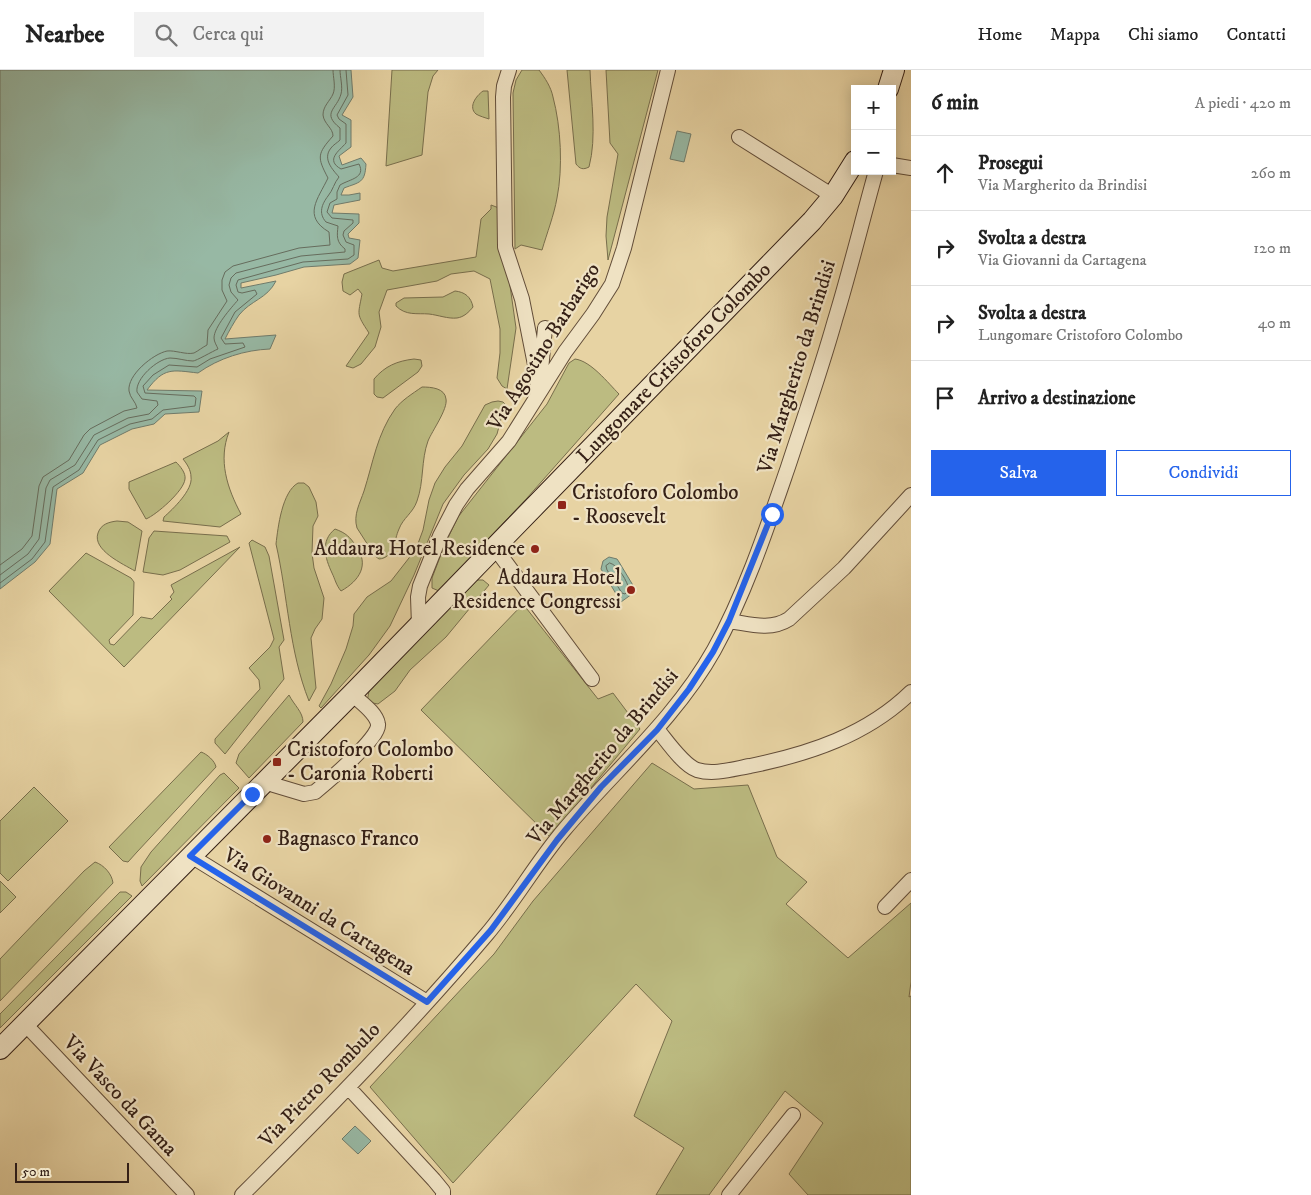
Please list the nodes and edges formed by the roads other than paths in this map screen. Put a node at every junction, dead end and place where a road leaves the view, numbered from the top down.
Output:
1 (509, 70) edge
2 (668, 70) edge
3 (739, 137) dead end
4 (896, 166) edge
5 (851, 167) edge
6 (911, 168) edge
7 (875, 175) edge
8 (833, 196) junction
9 (545, 328) dead end
10 (538, 395) junction
11 (911, 495) edge
12 (495, 548) junction
13 (729, 621) junction
14 (419, 625) junction
15 (592, 679) dead end
16 (911, 692) edge
17 (352, 694) junction
18 (657, 730) junction
19 (264, 782) junction
20 (190, 856) junction
21 (911, 880) edge
22 (885, 907) dead end
23 (427, 1002) junction
24 (25, 1024) junction
25 (0, 1049) edge
26 (348, 1087) junction
27 (793, 1114) dead end
28 (187, 1195) edge
29 (242, 1195) edge
30 (442, 1195) edge
31 (729, 1195) edge

1 - 10 street
2 - 10 street, Via Agostino Barbarigo
3 - 8 street
4 - 6 street
5 - 8 main road, Lungomare Cristoforo Colombo
7 - 13 street, Via Margherito da Brindisi
8 - 12 main road, Lungomare Cristoforo Colombo
9 - 10 street
10 - 14 street, Via Agostino Barbarigo
11 - 13 street
12 - 14 main road, Lungomare Cristoforo Colombo
12 - 15 street
13 - 18 street, Via Margherito da Brindisi
14 - 17 main road, Lungomare Cristoforo Colombo
16 - 18 street
17 - 19 main road, Lungomare Cristoforo Colombo
17 - 19 street
18 - 23 street, Via Margherito da Brindisi
19 - 20 main road, Lungomare Cristoforo Colombo
20 - 23 street, Via Giovanni da Cartagena
20 - 24 main road, Lungomare Cristoforo Colombo
21 - 22 street
23 - 26 street, Via Pietro Rombulo
24 - 25 main road, Lungomare Cristoforo Colombo
24 - 28 street, Via Vasco da Gama
26 - 29 street, Via Pietro Rombulo
26 - 30 street
27 - 31 street

